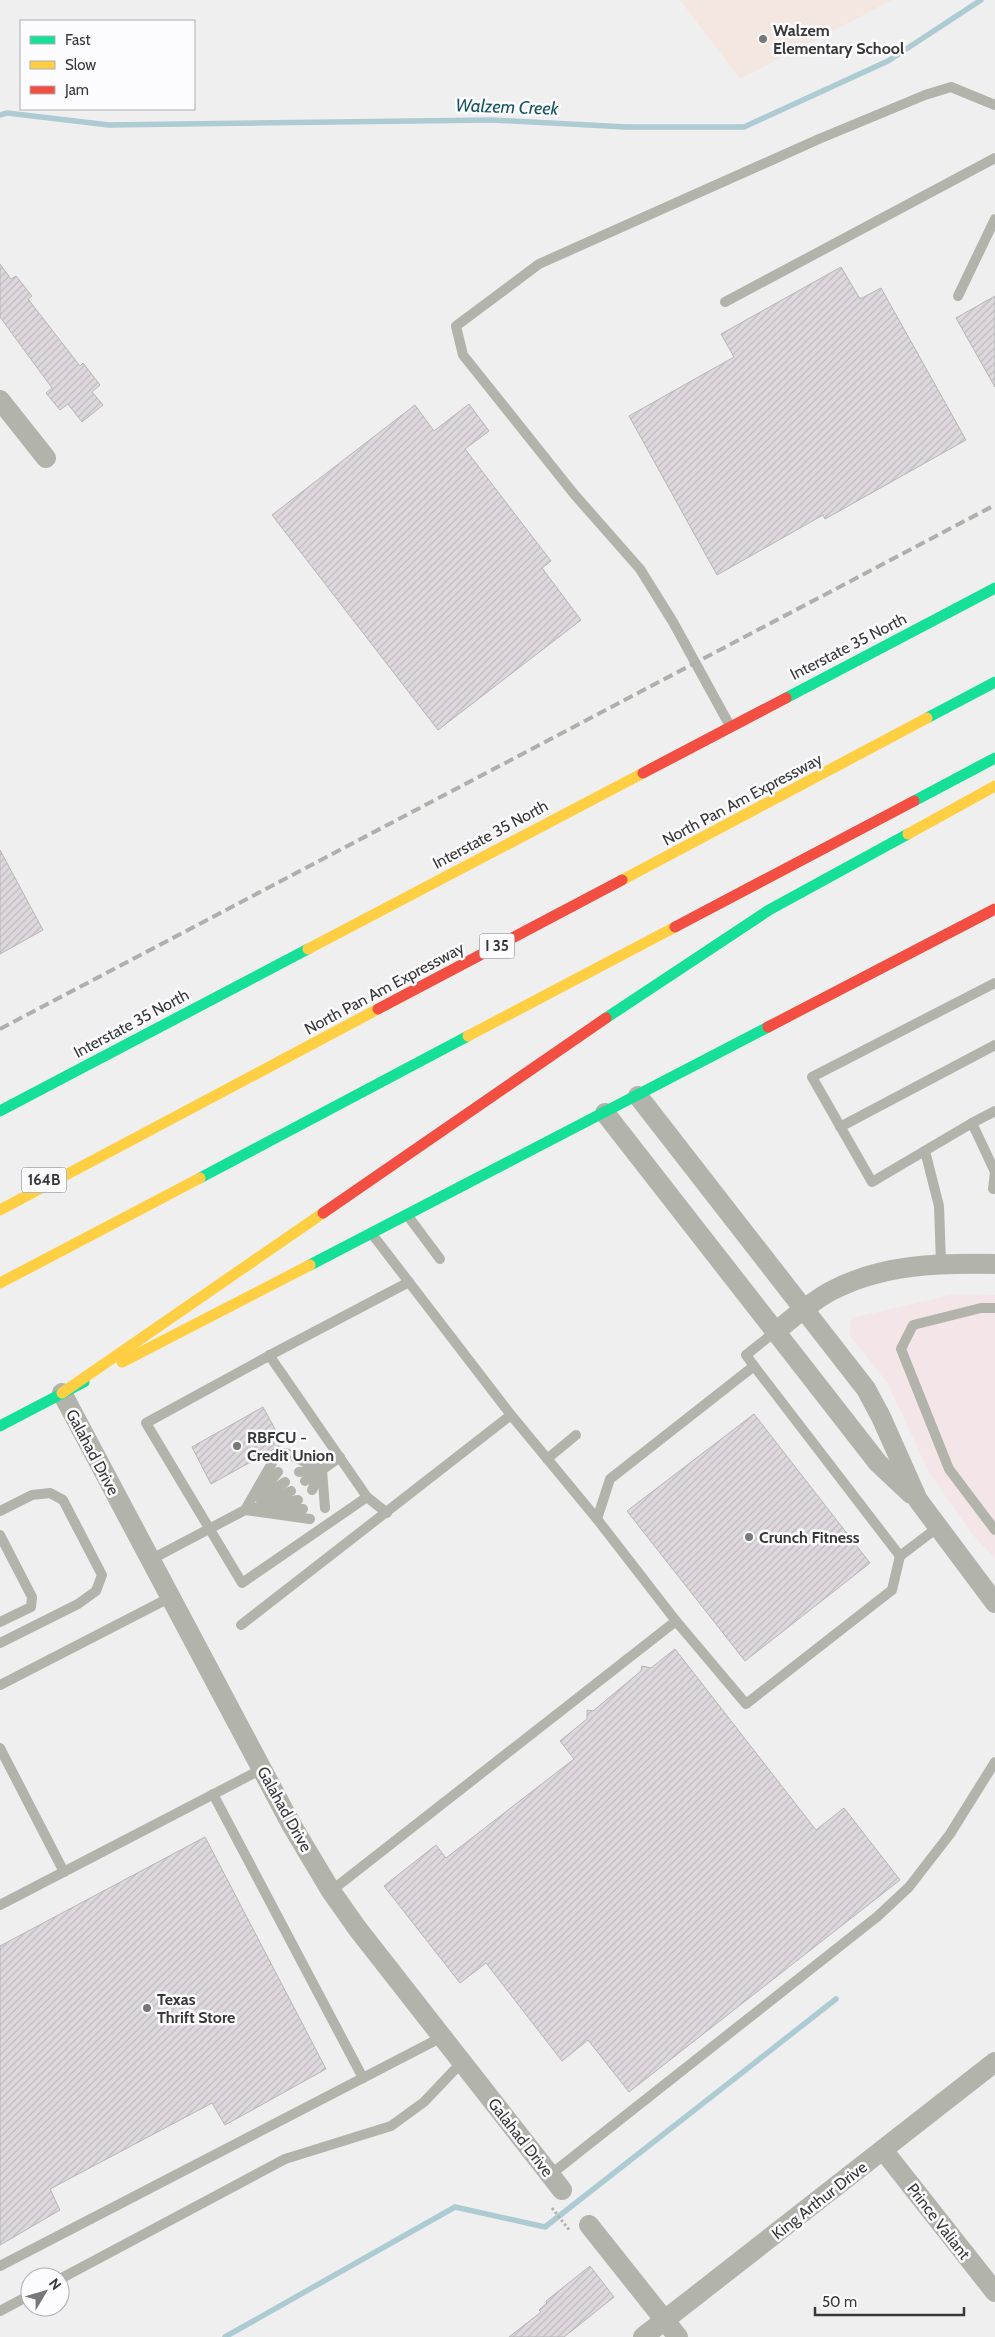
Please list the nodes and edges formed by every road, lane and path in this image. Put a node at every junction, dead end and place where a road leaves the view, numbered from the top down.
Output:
1 (995, 105) edge
2 (995, 158) edge
3 (995, 219) edge
4 (958, 296) dead end
5 (725, 302) dead end
6 (0, 400) edge
7 (46, 458) dead end
8 (995, 588) edge
9 (995, 682) edge
10 (730, 726) junction
11 (995, 758) edge
12 (995, 786) edge
13 (995, 908) edge
14 (994, 986) edge
15 (995, 1045) edge
16 (638, 1096) junction
17 (0, 1111) edge
18 (995, 1111) edge
19 (605, 1113) junction
20 (972, 1124) junction
21 (840, 1126) junction
22 (925, 1151) junction
23 (88, 1164) junction
24 (995, 1189) edge
25 (0, 1197) edge
26 (0, 1210) edge
27 (407, 1215) junction
28 (372, 1234) junction
29 (440, 1259) dead end
30 (941, 1263) junction
31 (995, 1264) edge
32 (409, 1282) junction
33 (0, 1283) edge
34 (995, 1308) edge
35 (805, 1310) junction
36 (776, 1331) junction
37 (269, 1355) junction
38 (754, 1366) junction
39 (62, 1393) junction
40 (511, 1415) junction
41 (0, 1426) edge
42 (576, 1435) dead end
43 (340, 1457) junction
44 (289, 1458) dead end
45 (547, 1459) junction
46 (275, 1468) dead end
47 (322, 1470) junction
48 (299, 1472) dead end
49 (285, 1482) dead end
50 (305, 1482) dead end
51 (291, 1491) dead end
52 (315, 1495) dead end
53 (367, 1497) junction
54 (918, 1500) junction
55 (300, 1505) dead end
56 (325, 1508) dead end
57 (245, 1510) junction
58 (0, 1511) edge
59 (388, 1513) junction
60 (310, 1519) dead end
61 (597, 1519) junction
62 (209, 1530) junction
63 (995, 1530) edge
64 (940, 1532) junction
65 (0, 1535) edge
66 (900, 1556) junction
67 (150, 1560) junction
68 (995, 1582) edge
69 (170, 1597) junction
70 (995, 1603) edge
71 (676, 1621) junction
72 (0, 1622) edge
73 (241, 1625) dead end
74 (0, 1643) edge
75 (0, 1685) edge
76 (0, 1748) edge
77 (995, 1762) edge
78 (262, 1769) junction
79 (212, 1794) junction
80 (64, 1872) junction
81 (331, 1891) junction
82 (0, 1905) edge
83 (442, 2037) junction
84 (462, 2062) junction
85 (995, 2062) edge
86 (363, 2078) junction
87 (883, 2150) junction
88 (556, 2182) joint
89 (551, 2206) dead end
90 (590, 2225) dead end
91 (566, 2226) dead end
92 (0, 2266) edge
93 (70, 2274) edge
94 (995, 2292) edge
95 (20, 2300) edge
96 (0, 2311) edge
97 (664, 2320) junction
98 (643, 2337) edge
99 (678, 2337) edge

1 - 10 lane
2 - 5 lane
3 - 4 lane
6 - 7 street
8 - 10 main road, Interstate 35 North
9 - 23 main road, North Pan Am Expressway / I 35
10 - 17 main road, Interstate 35 North
11 - 33 main road
12 - 39 main road
13 - 16 main road
14 - 21 lane
15 - 21 lane
16 - 19 main road
16 - 35 street
18 - 20 lane
19 - 27 main road
19 - 36 street
20 - 22 lane
20 - 24 lane
21 - 22 lane
22 - 30 lane
23 - 25 main road, 164B
23 - 26 main road, North Pan Am Expressway / I 35
27 - 28 main road
27 - 29 lane
28 - 32 lane
28 - 39 main road
30 - 31 street
30 - 35 street
32 - 37 lane
32 - 40 lane
34 - 63 lane
35 - 36 street
35 - 54 street
36 - 38 lane
36 - 54 street
37 - 43 lane
37 - 62 lane
38 - 61 lane
38 - 66 lane
39 - 41 main road
39 - 67 street, Galahad Drive
40 - 45 lane
40 - 59 lane
42 - 45 lane
43 - 47 lane
43 - 53 lane
44 - 47 lane
45 - 61 lane
46 - 57 lane
47 - 48 lane
47 - 50 lane
47 - 52 lane
47 - 56 lane
49 - 57 lane
51 - 57 lane
53 - 59 lane
53 - 62 lane
54 - 64 street
55 - 57 lane
57 - 60 lane
57 - 62 lane
58 - 74 lane
59 - 73 lane
61 - 71 lane
62 - 67 lane
64 - 66 lane
64 - 68 street
64 - 70 street
65 - 72 lane
66 - 71 lane
67 - 69 street, Galahad Drive
69 - 75 lane
69 - 78 street, Galahad Drive
71 - 81 lane
76 - 80 lane
77 - 88 lane
78 - 79 lane
78 - 81 street, Galahad Drive
79 - 80 lane
79 - 86 lane
80 - 82 lane
81 - 83 street, Galahad Drive
83 - 84 street, Galahad Drive
83 - 86 lane
84 - 88 street, Galahad Drive
84 - 93 lane
85 - 87 street, King Arthur Drive
86 - 92 lane
87 - 94 street, Prince Valiant
87 - 97 street, King Arthur Drive
89 - 91 path
90 - 97 street
95 - 96 lane
97 - 98 street, King Arthur Drive
97 - 99 street

